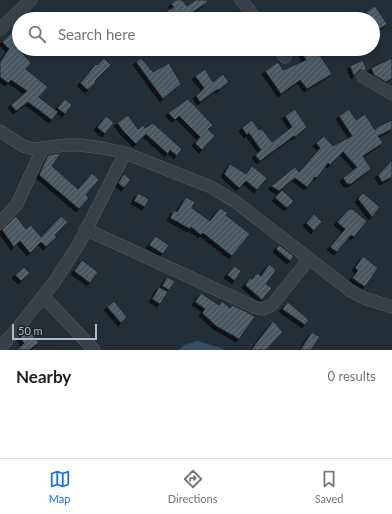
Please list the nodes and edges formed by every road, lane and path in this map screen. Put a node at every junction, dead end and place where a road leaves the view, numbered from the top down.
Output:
1 (31, 0) edge
2 (241, 0) edge
3 (19, 12) edge
4 (250, 12) edge
5 (12, 18) edge
6 (0, 30) edge
7 (363, 77) dead end
8 (392, 94) edge
9 (0, 131) edge
10 (43, 148) junction
11 (125, 153) junction
12 (0, 223) edge
13 (85, 229) junction
14 (309, 259) junction
15 (43, 296) junction
16 (392, 307) edge
17 (0, 348) edge
18 (94, 350) edge

1 - 3 street
2 - 4 street
5 - 6 street
7 - 8 street
9 - 10 street
10 - 11 street
10 - 12 street
11 - 13 street
11 - 14 street
13 - 14 street
13 - 15 street
14 - 16 street
15 - 17 street
15 - 18 street

